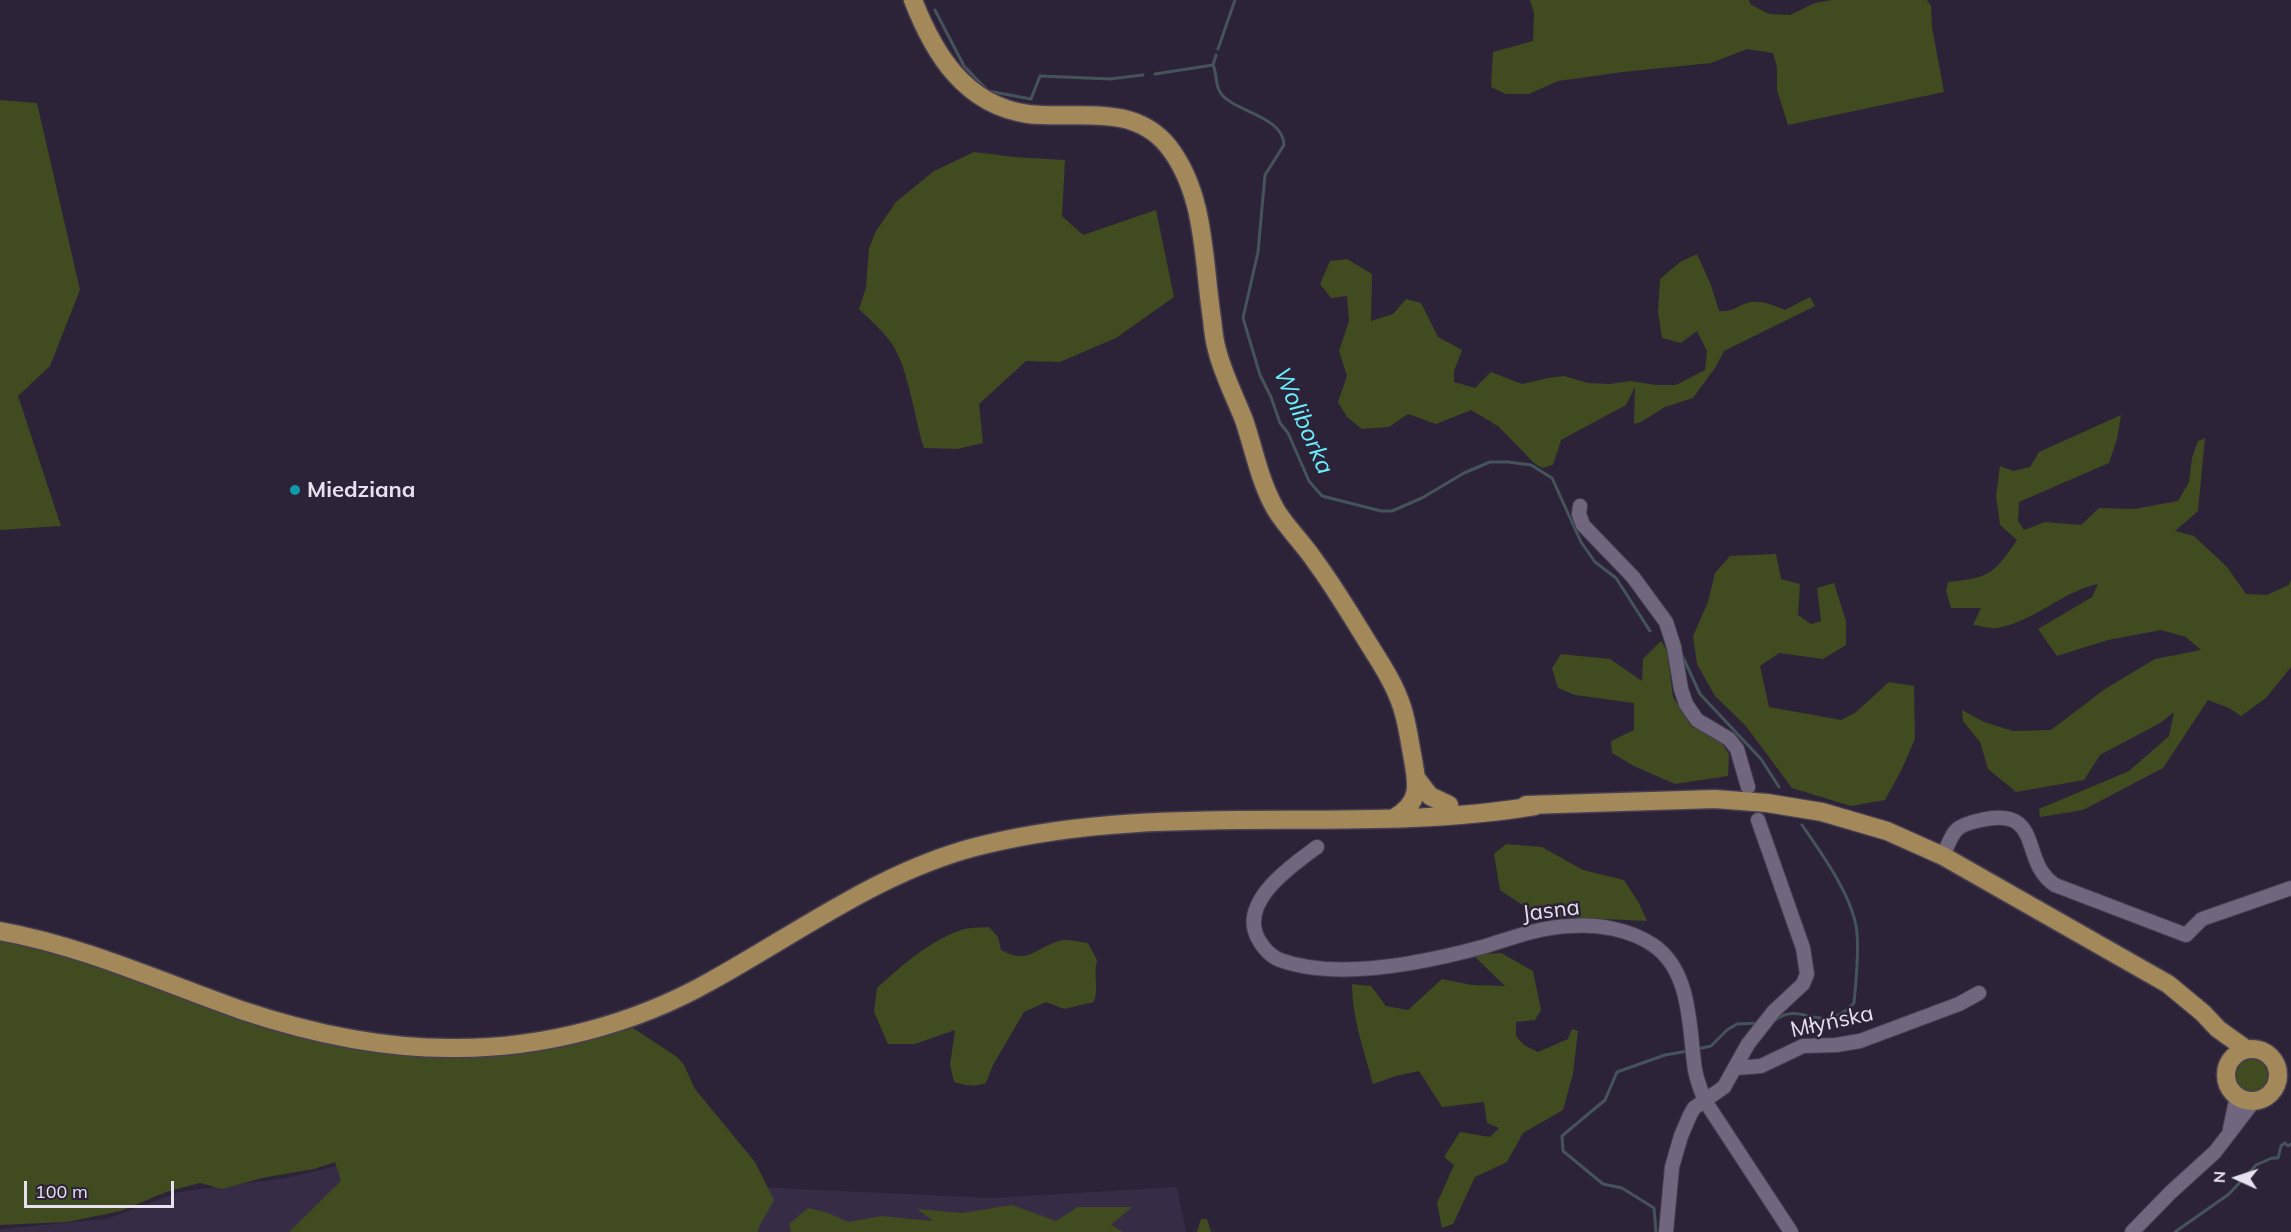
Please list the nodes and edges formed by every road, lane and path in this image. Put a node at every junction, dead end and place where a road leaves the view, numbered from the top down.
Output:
1 (913, 0) edge
2 (1580, 506) dead end
3 (1748, 787) dead end
4 (1404, 801) junction
5 (1449, 805) junction
6 (1535, 806) junction
7 (1758, 820) dead end
8 (1317, 847) dead end
9 (1943, 856) junction
10 (2291, 888) edge
11 (0, 931) edge
12 (1979, 993) dead end
13 (2238, 1054) junction
14 (2282, 1062) edge
15 (1736, 1068) junction
16 (2284, 1078) edge
17 (2245, 1099) junction
18 (1705, 1101) junction
19 (1666, 1232) edge
20 (1791, 1232) edge
21 (2132, 1232) edge

1 - 4 main road
2 - 3 street
4 - 5 main road
4 - 5 main road
4 - 6 main road
4 - 11 main road
5 - 6 main road
6 - 9 main road
7 - 15 street
8 - 18 street, Jasna
9 - 10 street
9 - 13 main road
12 - 15 street, Młyńska
13 - 14 main road
13 - 17 main road
14 - 16 main road
15 - 18 street
16 - 17 main road
17 - 21 street
18 - 19 street
18 - 20 street, Jasna

